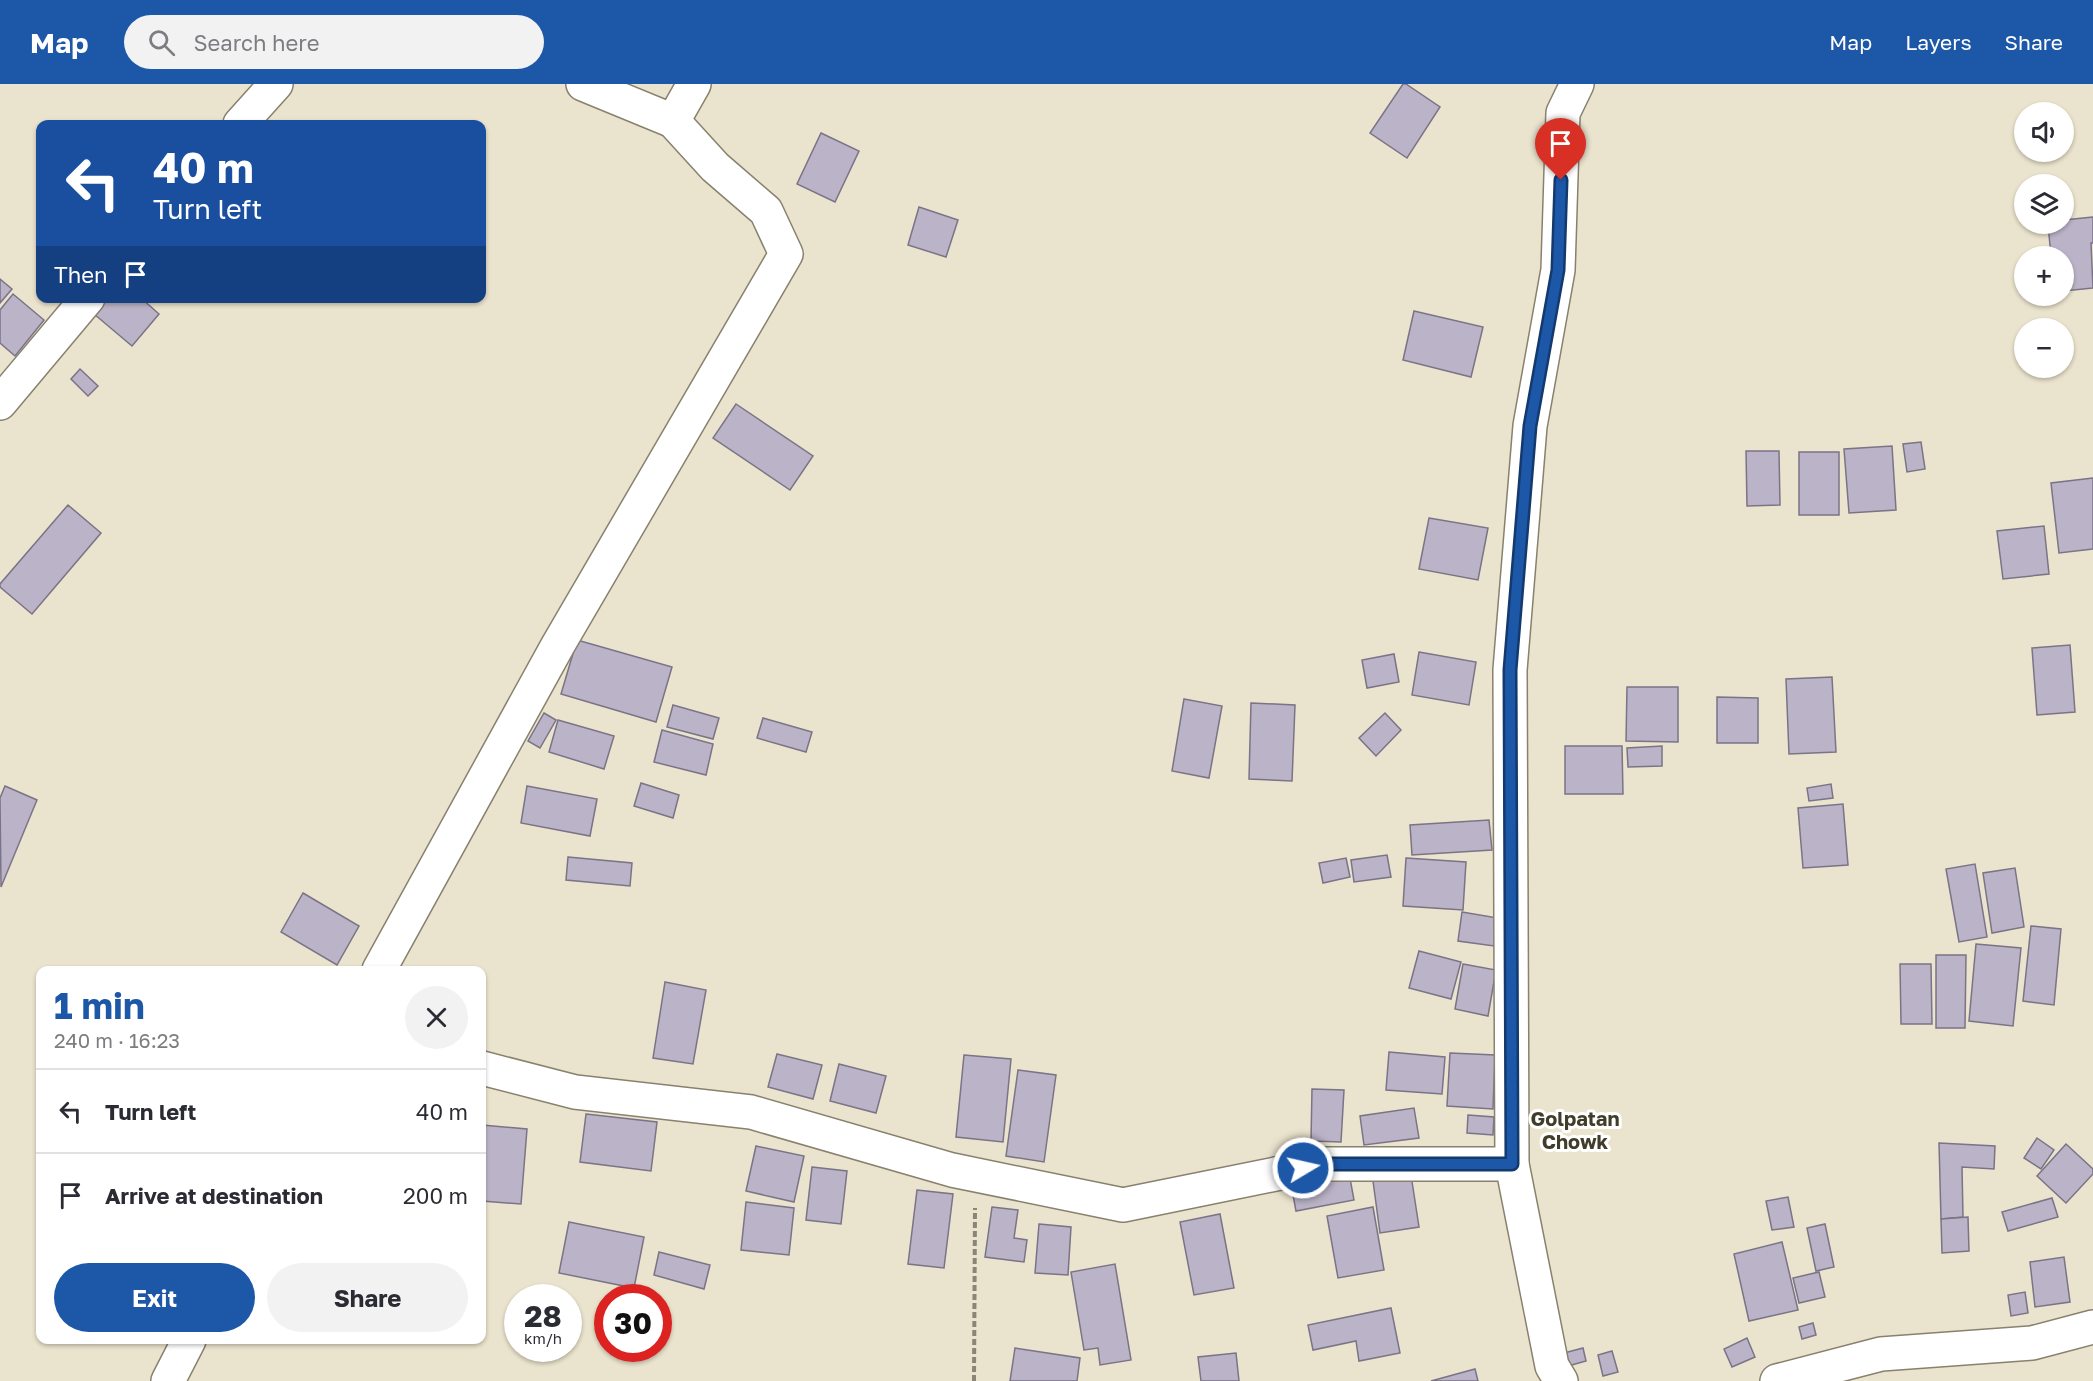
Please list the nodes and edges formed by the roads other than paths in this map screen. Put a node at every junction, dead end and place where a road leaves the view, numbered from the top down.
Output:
1 (276, 84) edge
2 (583, 84) edge
3 (694, 84) edge
4 (1578, 84) edge
5 (244, 120) edge
6 (673, 121) junction
7 (84, 303) edge
8 (0, 403) edge
9 (381, 966) edge
10 (486, 1069) edge
11 (1512, 1164) junction
12 (2093, 1327) edge
13 (187, 1344) edge
14 (168, 1381) edge
15 (1561, 1381) edge
16 (1777, 1381) edge

1 - 5 street
2 - 6 street
3 - 6 street
4 - 11 street
6 - 9 street
7 - 8 street
10 - 11 street
11 - 15 street
12 - 16 street
13 - 14 street

